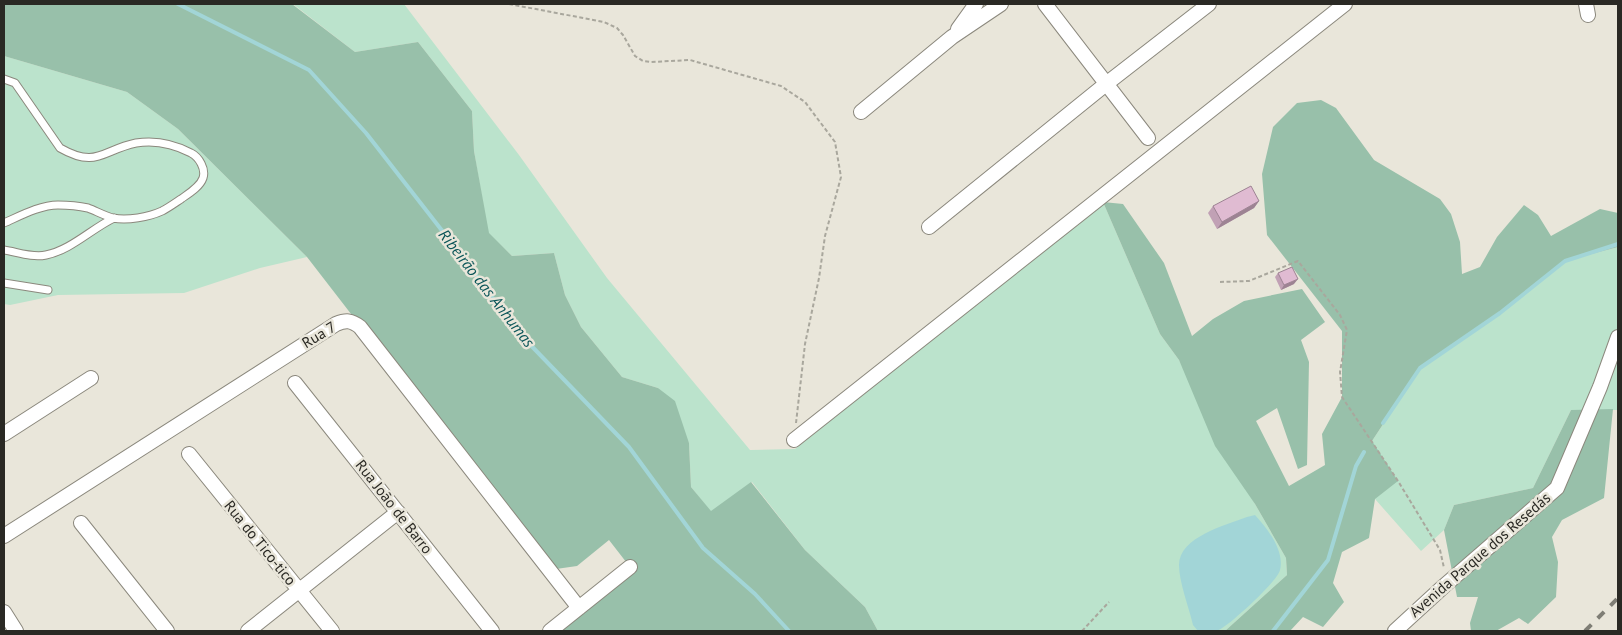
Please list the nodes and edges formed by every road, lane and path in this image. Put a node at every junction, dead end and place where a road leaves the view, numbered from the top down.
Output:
1 (509, 4) edge
2 (1001, 4) edge
3 (1045, 4) edge
4 (1209, 4) edge
5 (1345, 4) edge
6 (969, 7) edge
7 (952, 38) junction
8 (4, 79) edge
9 (1106, 84) junction
10 (861, 112) dead end
11 (1148, 138) dead end
12 (114, 218) junction
13 (4, 223) edge
14 (929, 227) dead end
15 (4, 248) edge
16 (1220, 282) dead end
17 (4, 283) edge
18 (48, 290) dead end
19 (1618, 337) edge
20 (91, 378) dead end
21 (295, 383) dead end
22 (4, 434) edge
23 (794, 440) joint
24 (189, 454) dead end
25 (398, 512) junction
26 (81, 523) dead end
27 (4, 536) edge
28 (630, 567) dead end
29 (1444, 586) junction
30 (299, 591) junction
31 (1109, 602) dead end
32 (579, 608) junction
33 (4, 612) edge
34 (16, 631) edge
35 (166, 631) edge
36 (248, 631) edge
37 (332, 631) edge
38 (492, 631) edge
39 (550, 631) edge
40 (1082, 631) edge
41 (1395, 631) edge

1 - 23 path
2 - 7 street
3 - 9 street
4 - 9 street
5 - 23 street
6 - 7 street
7 - 10 street
8 - 12 lane
9 - 11 street
9 - 14 street
12 - 13 lane
12 - 15 lane
16 - 29 path
17 - 18 lane
19 - 29 street, Avenida Parque dos Resedás
20 - 22 street
21 - 25 street, Rua João de Barro
24 - 30 street, Rua do Tico-tico
25 - 30 street
25 - 38 street, Rua João de Barro
26 - 35 street
27 - 32 street, Rua 7
28 - 32 street
29 - 41 street, Avenida Parque dos Resedás
30 - 36 street
30 - 37 street, Rua do Tico-tico
31 - 40 path
32 - 39 street
33 - 34 street

